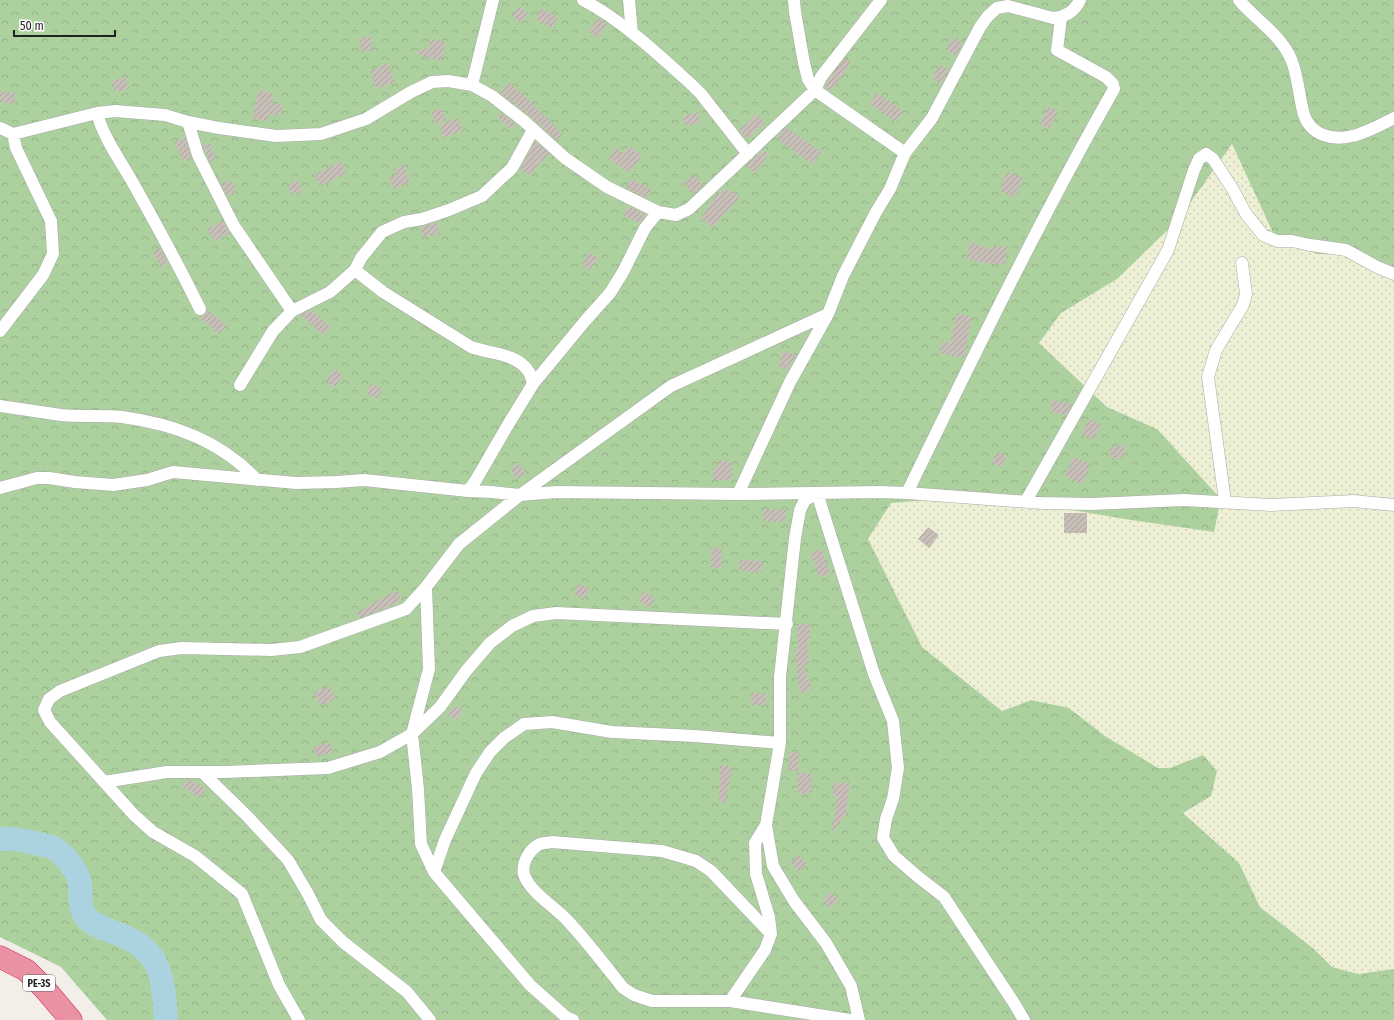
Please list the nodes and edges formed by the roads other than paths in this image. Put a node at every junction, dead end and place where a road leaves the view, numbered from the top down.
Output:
1 (493, 0) edge
2 (583, 0) edge
3 (629, 0) edge
4 (794, 0) edge
5 (881, 0) edge
6 (1080, 0) edge
7 (1238, 0) edge
8 (1061, 18) junction
9 (632, 33) junction
10 (472, 85) junction
11 (815, 90) junction
12 (97, 112) junction
13 (1394, 118) edge
14 (188, 122) junction
15 (0, 128) edge
16 (533, 130) junction
17 (13, 134) junction
18 (748, 154) junction
19 (905, 154) junction
20 (658, 212) junction
21 (1242, 263) dead end
22 (355, 270) junction
23 (1394, 274) edge
24 (200, 309) dead end
25 (292, 311) junction
26 (828, 314) junction
27 (0, 331) edge
28 (533, 384) junction
29 (240, 385) dead end
30 (0, 406) edge
31 (257, 480) junction
32 (0, 488) edge
33 (468, 491) junction
34 (817, 493) junction
35 (907, 493) junction
36 (738, 494) junction
37 (520, 495) junction
38 (1026, 501) junction
39 (1226, 501) junction
40 (1394, 505) edge
41 (426, 587) junction
42 (787, 624) junction
43 (412, 734) junction
44 (780, 743) junction
45 (202, 772) junction
46 (104, 782) junction
47 (766, 825) junction
48 (434, 872) junction
49 (771, 934) junction
50 (0, 956) edge
51 (730, 1001) junction
52 (71, 1020) edge
53 (299, 1020) edge
54 (430, 1020) edge
55 (573, 1020) edge
56 (850, 1020) edge
57 (859, 1020) edge
58 (1024, 1020) edge

1 - 10 street
2 - 9 street
3 - 9 street
4 - 11 street
5 - 11 street
6 - 8 street
7 - 13 street
8 - 19 street
8 - 35 street
9 - 18 street
10 - 14 street
10 - 16 street
11 - 18 street
11 - 19 street
12 - 14 street
12 - 17 street
12 - 24 street
14 - 25 street
15 - 17 street
16 - 20 street
16 - 22 street
17 - 27 street
18 - 20 street
19 - 26 street
20 - 28 street
21 - 39 street
22 - 25 street
22 - 28 street
23 - 38 street
25 - 29 street
26 - 36 street
26 - 37 street
28 - 33 street
30 - 31 street
31 - 32 street
31 - 33 street
33 - 37 street
34 - 35 street
34 - 36 street
34 - 42 street
34 - 58 street
35 - 38 street
36 - 37 street
37 - 41 street
38 - 39 street
39 - 40 street
41 - 43 street
41 - 46 street
42 - 43 street
42 - 44 street
43 - 45 street
43 - 48 street
44 - 47 street
44 - 48 street
45 - 46 street
45 - 54 street
46 - 53 street
47 - 49 street
47 - 57 street
48 - 55 street
49 - 51 street
49 - 51 street
50 - 52 highway, PE-3S
51 - 56 street

